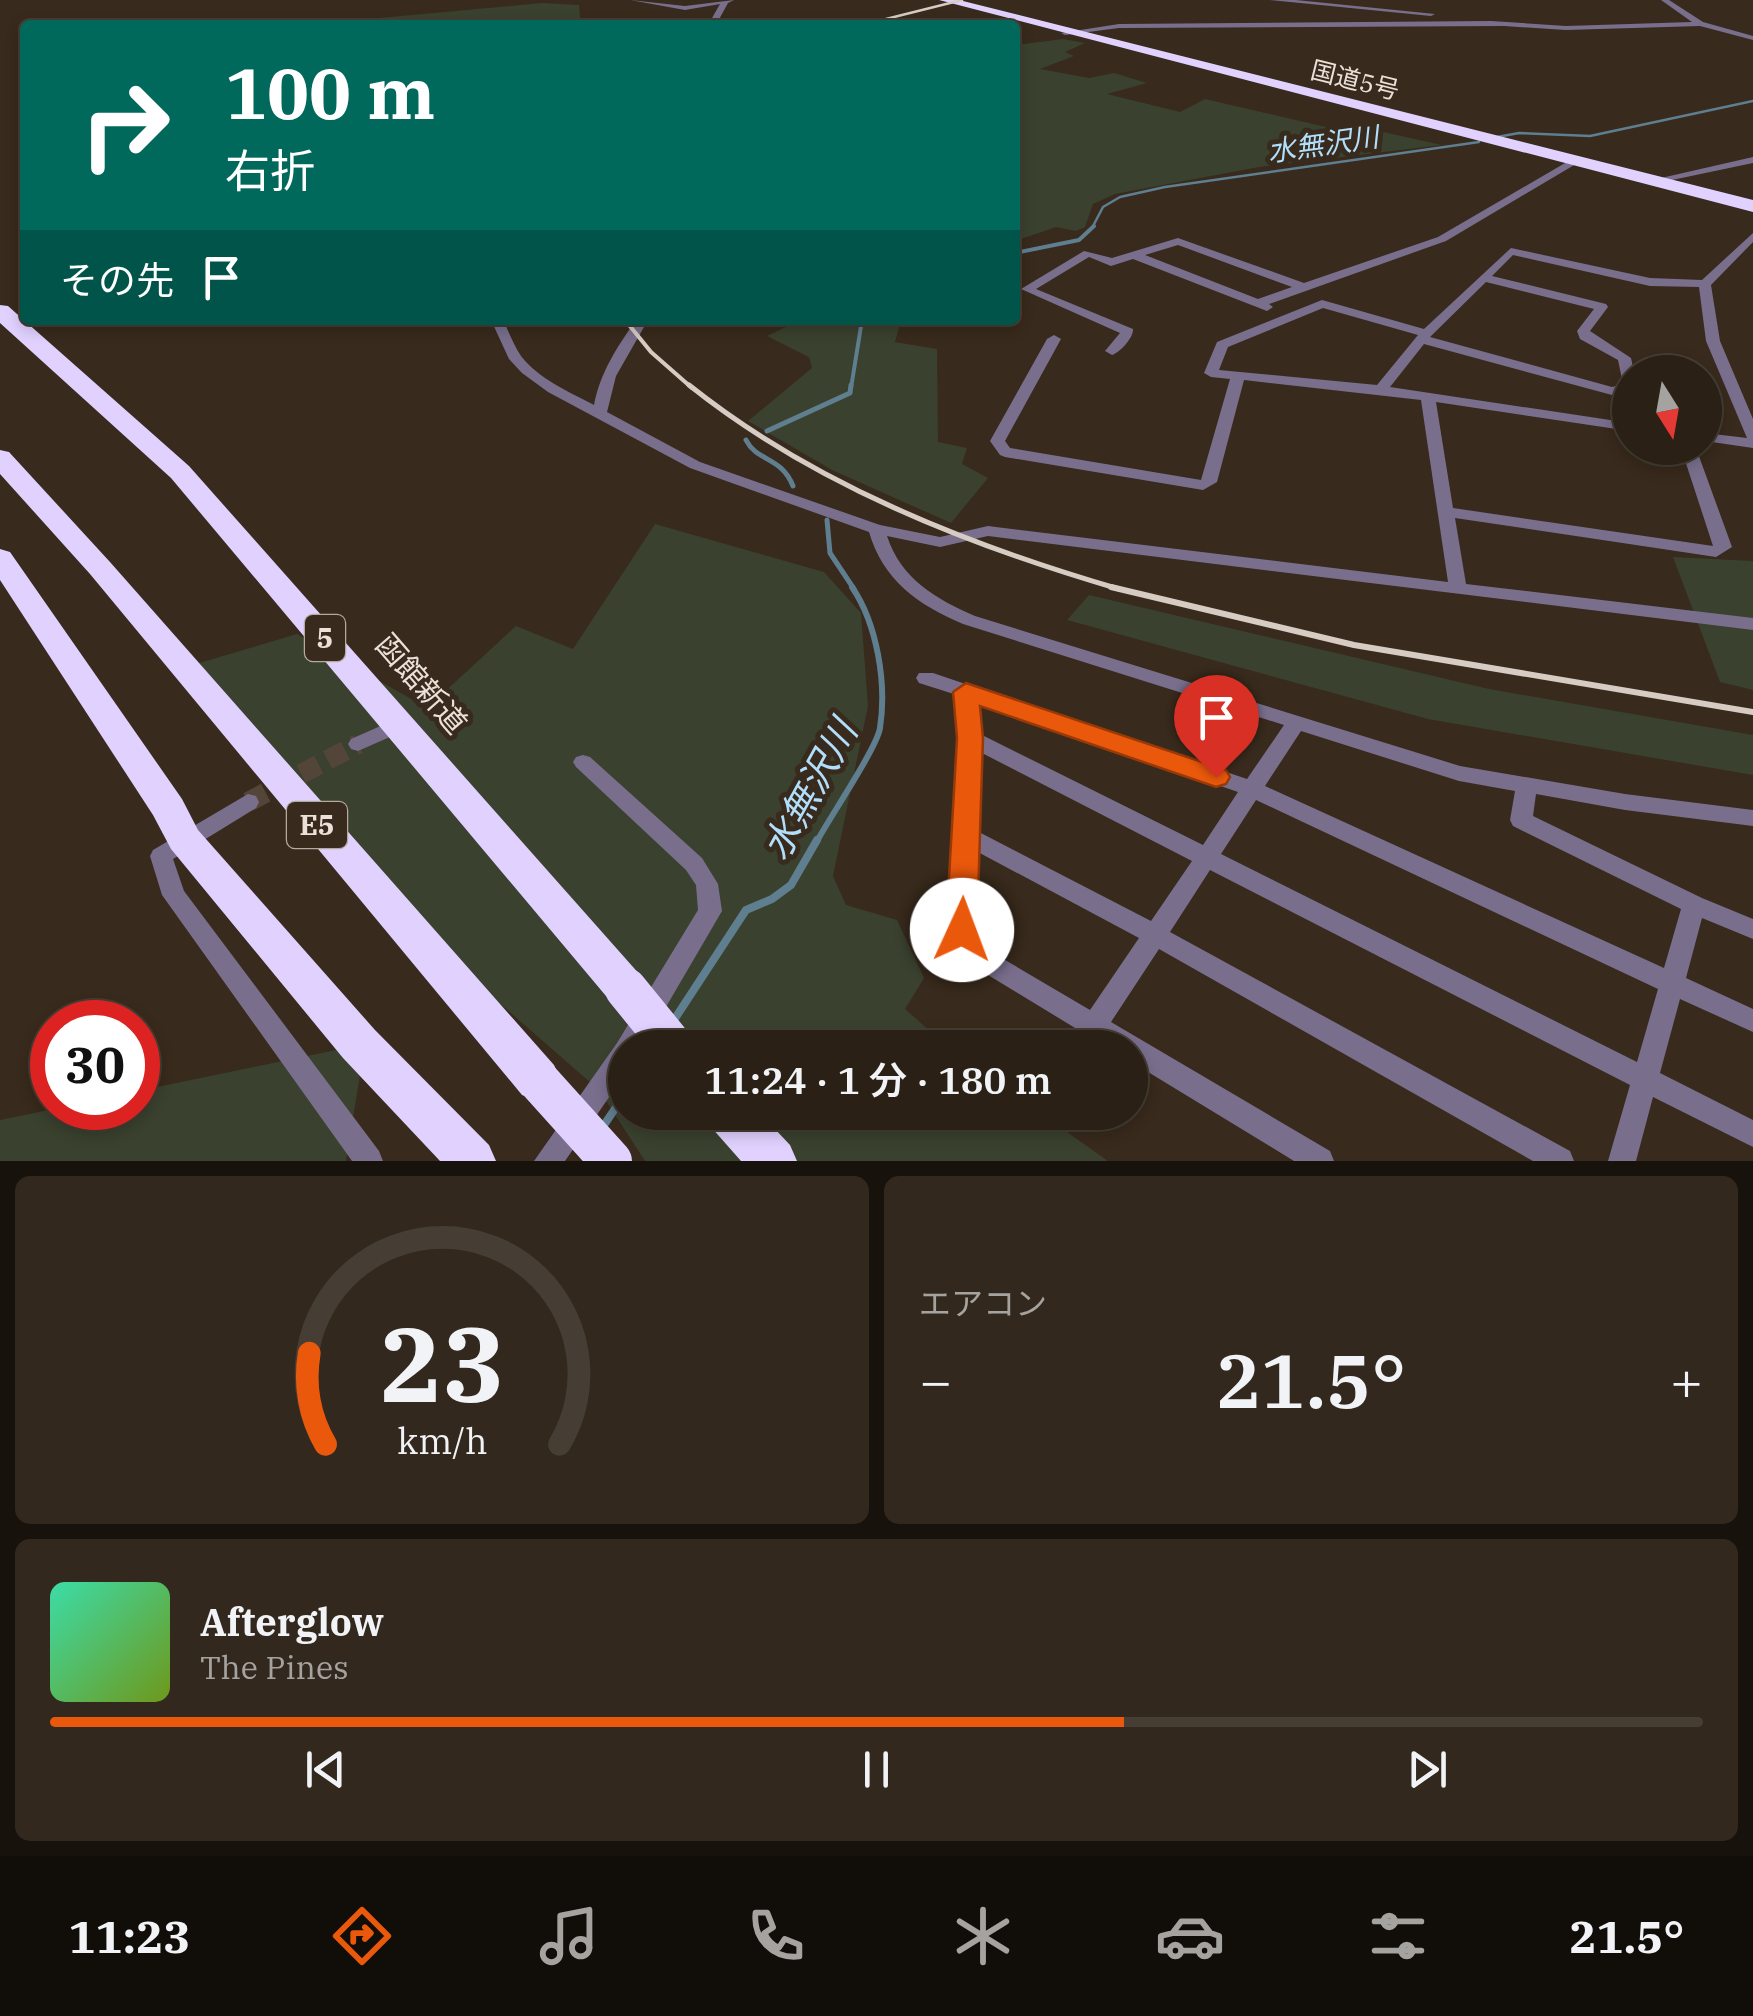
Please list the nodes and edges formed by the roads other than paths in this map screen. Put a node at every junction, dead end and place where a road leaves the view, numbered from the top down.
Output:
1 (633, 0) edge
2 (727, 0) edge
3 (945, 0) edge
4 (1272, 0) edge
5 (1664, 0) edge
6 (685, 8) junction
7 (692, 20) edge
8 (1016, 20) edge
9 (1020, 21) edge
10 (1700, 24) junction
11 (1500, 25) junction
12 (1065, 34) junction
13 (1753, 38) edge
14 (1753, 160) edge
15 (1576, 161) junction
16 (1653, 181) junction
17 (1753, 206) edge
18 (1753, 236) edge
19 (1134, 255) junction
20 (1484, 278) junction
21 (1705, 284) junction
22 (1305, 288) junction
23 (1259, 303) junction
24 (0, 311) edge
25 (1288, 317) junction
26 (499, 325) edge
27 (639, 325) edge
28 (1423, 336) junction
29 (1054, 340) dead end
30 (1112, 352) dead end
31 (1238, 376) junction
32 (1381, 390) junction
33 (1428, 398) junction
34 (600, 414) junction
35 (1612, 424) edge
36 (1753, 436) edge
37 (0, 437) edge
38 (1722, 439) edge
39 (1753, 444) edge
40 (0, 458) edge
41 (1696, 465) edge
42 (1446, 512) junction
43 (876, 529) junction
44 (0, 558) edge
45 (100, 568) junction
46 (1458, 588) junction
47 (1753, 624) edge
48 (926, 678) dead end
49 (966, 692) junction
50 (401, 724) junction
51 (1296, 724) junction
52 (970, 738) junction
53 (358, 744) tunnel mouth
54 (583, 762) dead end
55 (1527, 784) junction
56 (1252, 789) junction
57 (248, 802) tunnel mouth
58 (1753, 818) edge
59 (964, 834) junction
60 (184, 839) junction
61 (1206, 860) junction
62 (1694, 905) junction
63 (1753, 929) edge
64 (1155, 935) junction
65 (1674, 984) junction
66 (1753, 1021) edge
67 (1095, 1025) junction
68 (639, 1030) edge
69 (659, 1030) edge
70 (608, 1077) edge
71 (1644, 1078) junction
72 (744, 1130) edge
73 (1753, 1134) edge
74 (369, 1161) edge
75 (472, 1161) edge
76 (548, 1161) edge
77 (611, 1161) edge
78 (773, 1161) edge
79 (1320, 1161) edge
80 (1560, 1161) edge
81 (1622, 1161) edge

1 - 6 street
2 - 6 street
3 - 8 highway, 国道5号
4 - 11 street
5 - 10 street
6 - 7 street
9 - 12 highway, 国道5号
10 - 11 street
10 - 13 street
11 - 12 street
12 - 15 highway, 国道5号
14 - 16 street
15 - 16 highway, 国道5号
15 - 22 street
16 - 17 highway, 国道5号
18 - 21 street
19 - 22 street
19 - 23 street
19 - 30 street
20 - 21 street
20 - 28 street
20 - 28 street
21 - 36 street
22 - 23 street
23 - 25 street
24 - 50 highway, 函館新道 / 5
25 - 28 street
25 - 31 street
26 - 34 street
27 - 34 street
28 - 32 street
29 - 31 street
31 - 32 street
32 - 33 street
33 - 35 street
33 - 42 street
34 - 43 street
37 - 45 highway, E5
38 - 39 street
40 - 45 highway, E5
41 - 42 street
42 - 46 street
43 - 46 street
43 - 51 street
44 - 60 highway
45 - 77 highway, E5, bridge
46 - 47 street
48 - 49 street
49 - 52 street
49 - 56 street
50 - 53 street
50 - 69 highway, 函館新道 / 5, bridge
51 - 55 street
51 - 56 street
52 - 59 street
52 - 61 street
54 - 68 street
55 - 58 street
55 - 62 street
56 - 61 street
56 - 65 street
57 - 60 street
59 - 64 street
59 - 67 street
60 - 74 street
60 - 75 highway
61 - 64 street
61 - 71 street
62 - 63 street
62 - 65 street
64 - 67 street
64 - 80 street
65 - 66 street
65 - 71 street
67 - 79 street
70 - 76 street
71 - 73 street
71 - 81 street
72 - 78 highway

